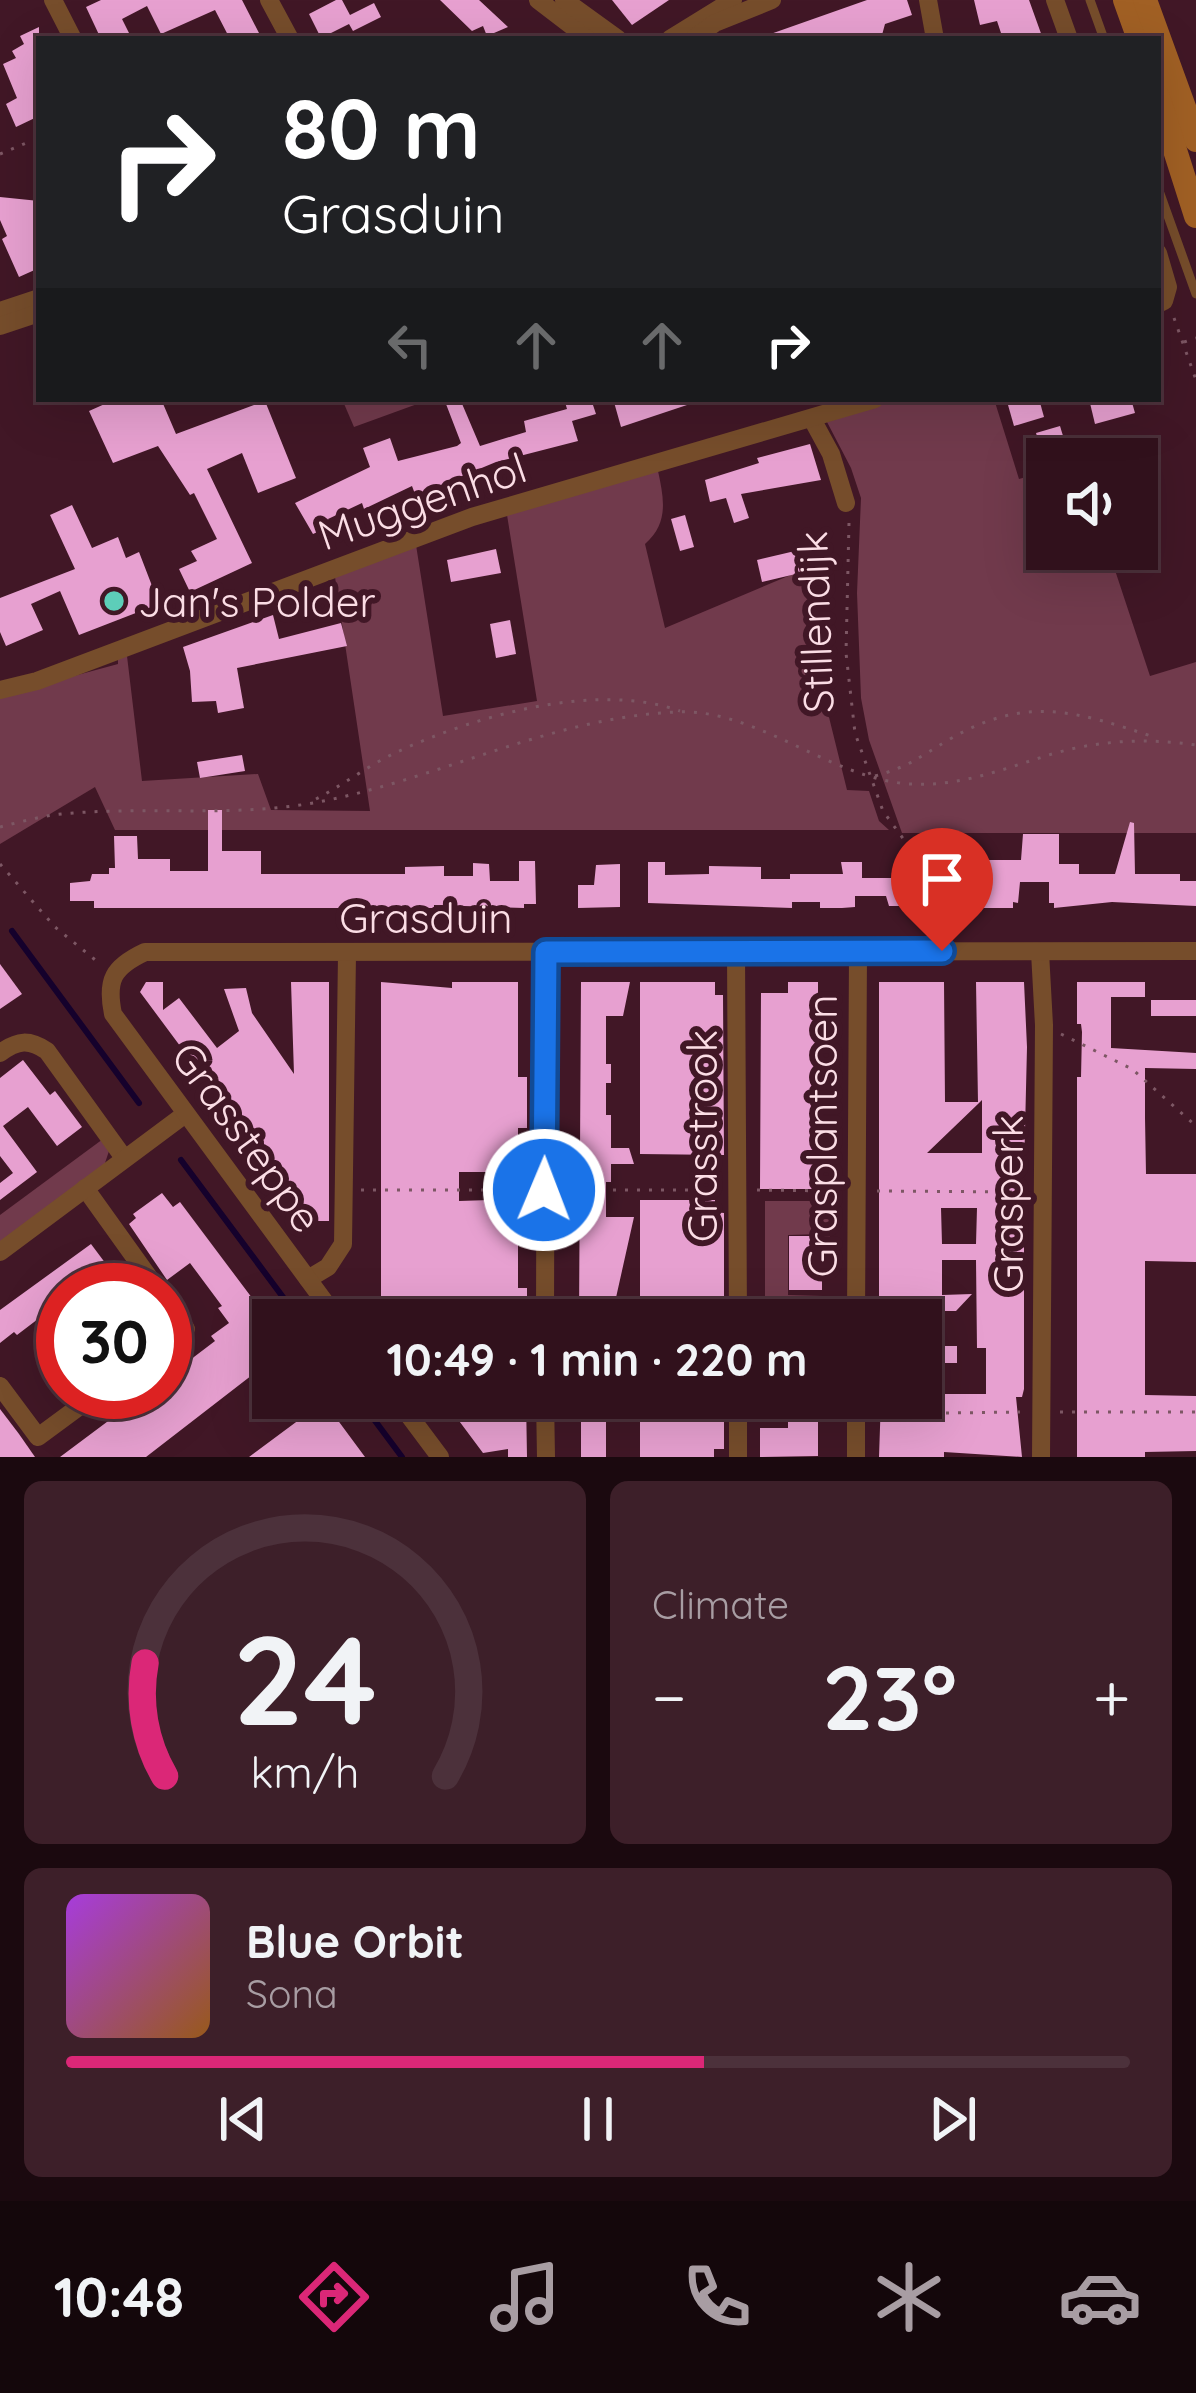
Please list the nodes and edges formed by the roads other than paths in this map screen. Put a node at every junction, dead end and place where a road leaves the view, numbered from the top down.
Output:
1 (53, 0) edge
2 (269, 0) edge
3 (538, 0) edge
4 (564, 0) edge
5 (733, 0) edge
6 (928, 0) edge
7 (1055, 0) edge
8 (1090, 0) edge
9 (1125, 0) edge
10 (1145, 0) edge
11 (762, 2) edge
12 (71, 36) edge
13 (288, 36) edge
14 (585, 36) edge
15 (614, 36) edge
16 (675, 36) edge
17 (697, 36) edge
18 (934, 36) edge
19 (1068, 36) edge
20 (1103, 36) edge
21 (1138, 36) edge
22 (1158, 36) edge
23 (1161, 44) edge
24 (1161, 106) edge
25 (1196, 140) edge
26 (1161, 196) edge
27 (1196, 216) edge
28 (1161, 264) edge
29 (1196, 294) edge
30 (36, 300) edge
31 (1161, 302) edge
32 (36, 314) edge
33 (1, 320) edge
34 (860, 402) edge
35 (825, 409) edge
36 (847, 503) road end
37 (0, 689) edge
38 (1196, 951) edge
39 (546, 952) junction
40 (736, 952) junction
41 (858, 952) junction
42 (1040, 952) junction
43 (346, 954) junction
44 (112, 982) joint
45 (0, 1053) edge
46 (184, 1115) junction
47 (124, 1158) junction
48 (85, 1187) junction
49 (0, 1252) edge
50 (139, 1263) edge
51 (308, 1279) junction
52 (323, 1299) edge
53 (544, 1299) edge
54 (738, 1299) edge
55 (856, 1299) edge
56 (0, 1386) edge
57 (62, 1419) edge
58 (412, 1419) edge
59 (545, 1419) edge
60 (738, 1419) edge
61 (856, 1419) edge
62 (440, 1457) edge
63 (546, 1457) edge
64 (738, 1457) edge
65 (856, 1457) edge
66 (1041, 1457) edge

1 - 12 street
2 - 13 street
3 - 14 street
4 - 15 street
5 - 16 street
6 - 18 street
7 - 19 street
8 - 20 lane
9 - 21 main road
10 - 22 main road
11 - 17 street
23 - 25 main road
24 - 27 main road
26 - 29 lane
28 - 31 street
30 - 33 street
32 - 33 street
34 - 35 street, Muggenhol
35 - 36 street, Stillendijk
35 - 37 street, Muggenhol
38 - 42 street, Grasduin
39 - 40 street, Grasduin
39 - 43 street, Grasduin
39 - 53 street
40 - 41 street, Grasduin
40 - 54 street, Grasstrook
41 - 42 street, Grasduin
41 - 55 street, Grasplantsoen
42 - 66 street, Grasperk
43 - 44 street, Grasduin
43 - 51 street
44 - 46 street, Grassteppe
45 - 47 street
46 - 47 street
46 - 51 street, Grassteppe
47 - 48 street
48 - 49 street
48 - 50 street
51 - 52 street, Grassteppe
56 - 57 street
58 - 62 street
59 - 63 street
60 - 64 street
61 - 65 street

